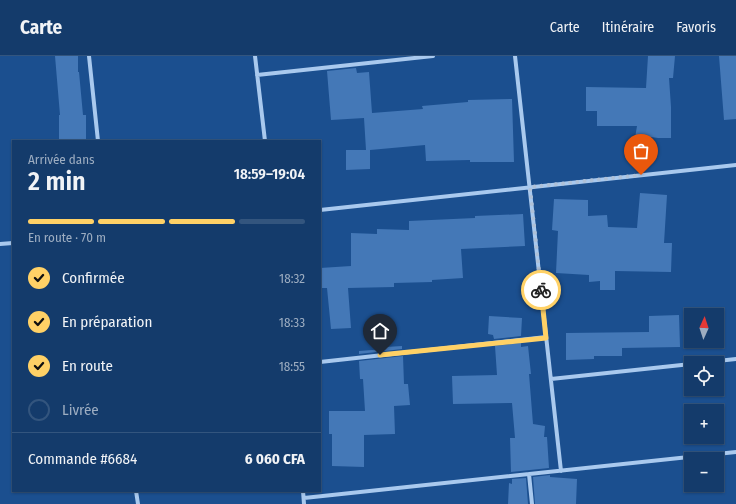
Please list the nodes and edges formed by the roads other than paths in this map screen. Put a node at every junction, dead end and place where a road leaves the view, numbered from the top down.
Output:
1 (89, 56) edge
2 (255, 56) edge
3 (433, 56) edge
4 (515, 56) edge
5 (257, 75) junction
6 (98, 140) edge
7 (265, 140) edge
8 (736, 165) edge
9 (530, 187) junction
10 (321, 210) edge
11 (12, 243) edge
12 (0, 244) edge
13 (546, 338) junction
14 (736, 359) edge
15 (724, 360) edge
16 (321, 362) edge
17 (684, 365) edge
18 (551, 379) junction
19 (736, 452) edge
20 (561, 470) junction
21 (529, 474) junction
22 (136, 492) edge
23 (303, 492) edge
24 (304, 498) junction
25 (138, 504) edge
26 (304, 504) edge
27 (532, 504) edge

1 - 6 street
2 - 5 street
3 - 5 street
4 - 9 street
5 - 7 street
8 - 9 street
9 - 10 street
9 - 13 street
11 - 12 street
13 - 16 street
13 - 18 street
14 - 15 street
17 - 18 street
18 - 20 street
19 - 20 street
20 - 21 street
21 - 24 street
21 - 27 street
22 - 25 street
23 - 24 street
24 - 26 street

